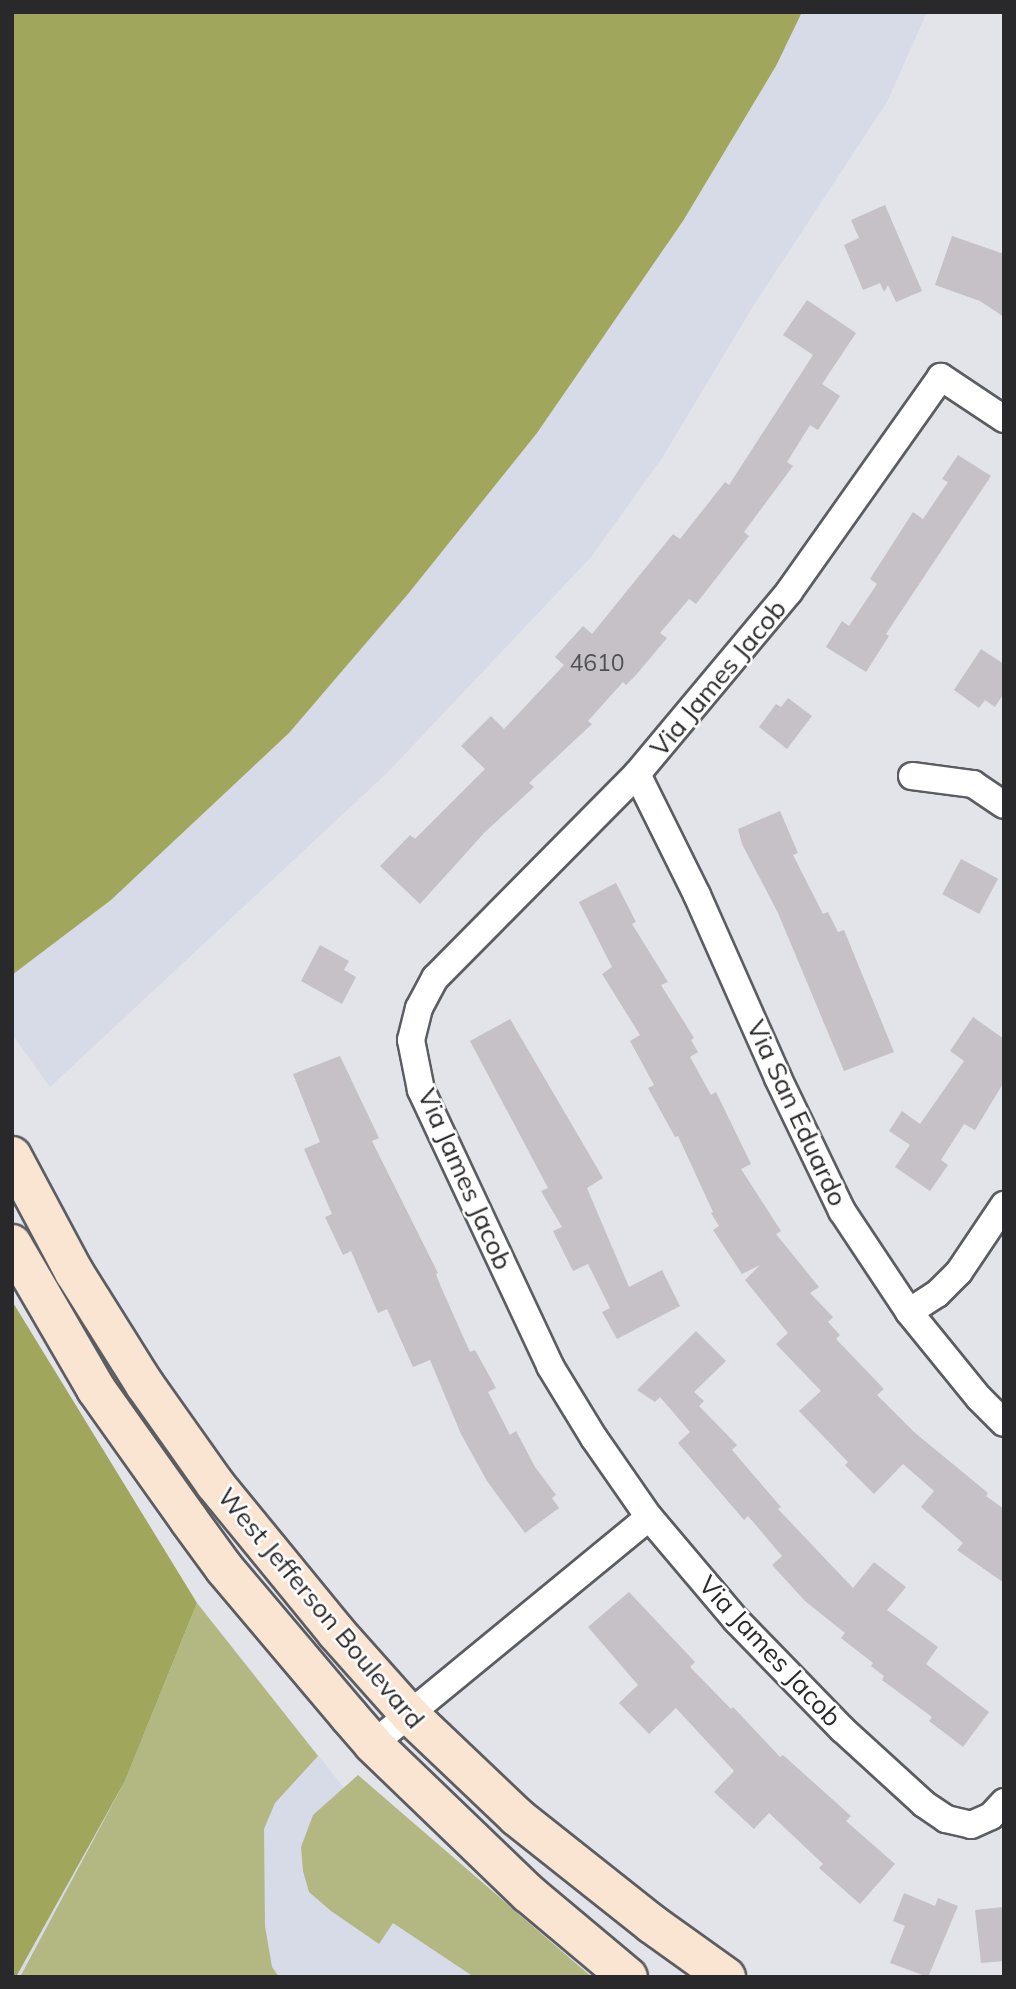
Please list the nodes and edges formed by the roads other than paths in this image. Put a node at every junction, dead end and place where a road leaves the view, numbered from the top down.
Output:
1 (1004, 419) edge
2 (637, 774) junction
3 (912, 776) dead end
4 (1004, 805) edge
5 (12, 1156) edge
6 (1004, 1205) edge
7 (12, 1244) edge
8 (909, 1312) junction
9 (1004, 1423) edge
10 (649, 1517) junction
11 (409, 1714) junction
12 (373, 1744) junction
13 (1004, 1802) edge
14 (628, 1977) edge
15 (726, 1977) edge

1 - 2 street, Via James Jacob
2 - 8 street, Via San Eduardo
2 - 10 street, Via James Jacob
3 - 4 street
5 - 11 main road, West Jefferson Boulevard
6 - 8 street
7 - 12 main road, West Jefferson Boulevard
8 - 9 street, Via San Eduardo
10 - 11 street
10 - 13 street, Via James Jacob
11 - 12 street
11 - 15 main road, West Jefferson Boulevard
12 - 14 main road, West Jefferson Boulevard

